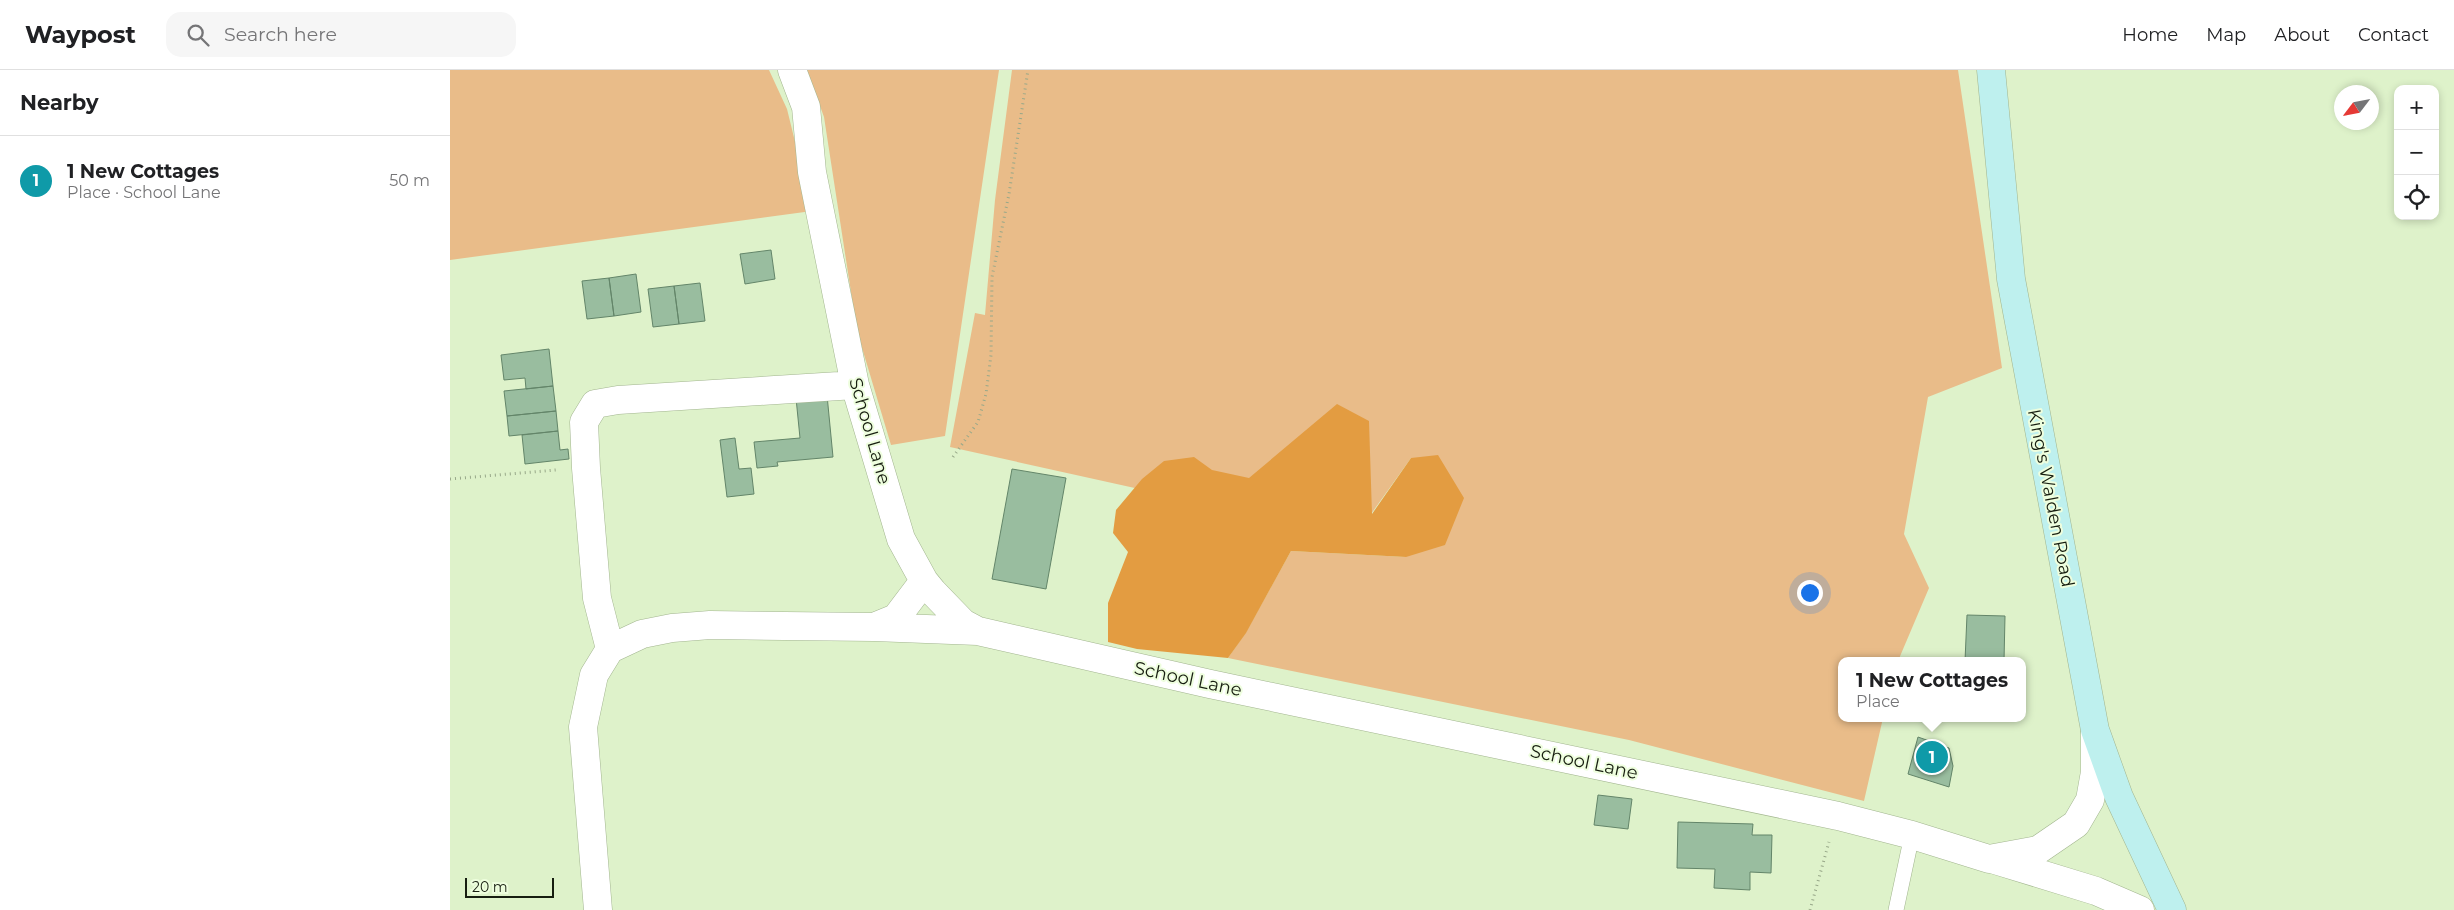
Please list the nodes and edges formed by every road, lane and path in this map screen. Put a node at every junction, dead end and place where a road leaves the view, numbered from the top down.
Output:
1 (792, 70) edge
2 (1028, 70) edge
3 (1991, 70) edge
4 (855, 385) junction
5 (953, 457) dead end
6 (586, 468) junction
7 (450, 479) edge
8 (924, 581) junction
9 (874, 627) junction
10 (978, 631) junction
11 (610, 649) junction
12 (2095, 730) junction
13 (1838, 816) junction
14 (1912, 834) junction
15 (1989, 859) junction
16 (598, 910) edge
17 (1810, 910) edge
18 (1896, 910) edge
19 (2140, 910) edge
20 (2172, 910) edge

1 - 4 street, School Lane
2 - 5 path
3 - 12 street, King's Walden Road
4 - 6 street
4 - 8 street, School Lane
6 - 7 path
6 - 11 street
8 - 9 street
8 - 10 street, School Lane
9 - 10 street
9 - 11 street
10 - 13 street, School Lane
11 - 16 street
12 - 15 street, School Lane
12 - 20 street, King's Walden Road
13 - 14 street, School Lane
13 - 17 path
14 - 15 street, School Lane
14 - 18 lane
15 - 19 street, School Lane

